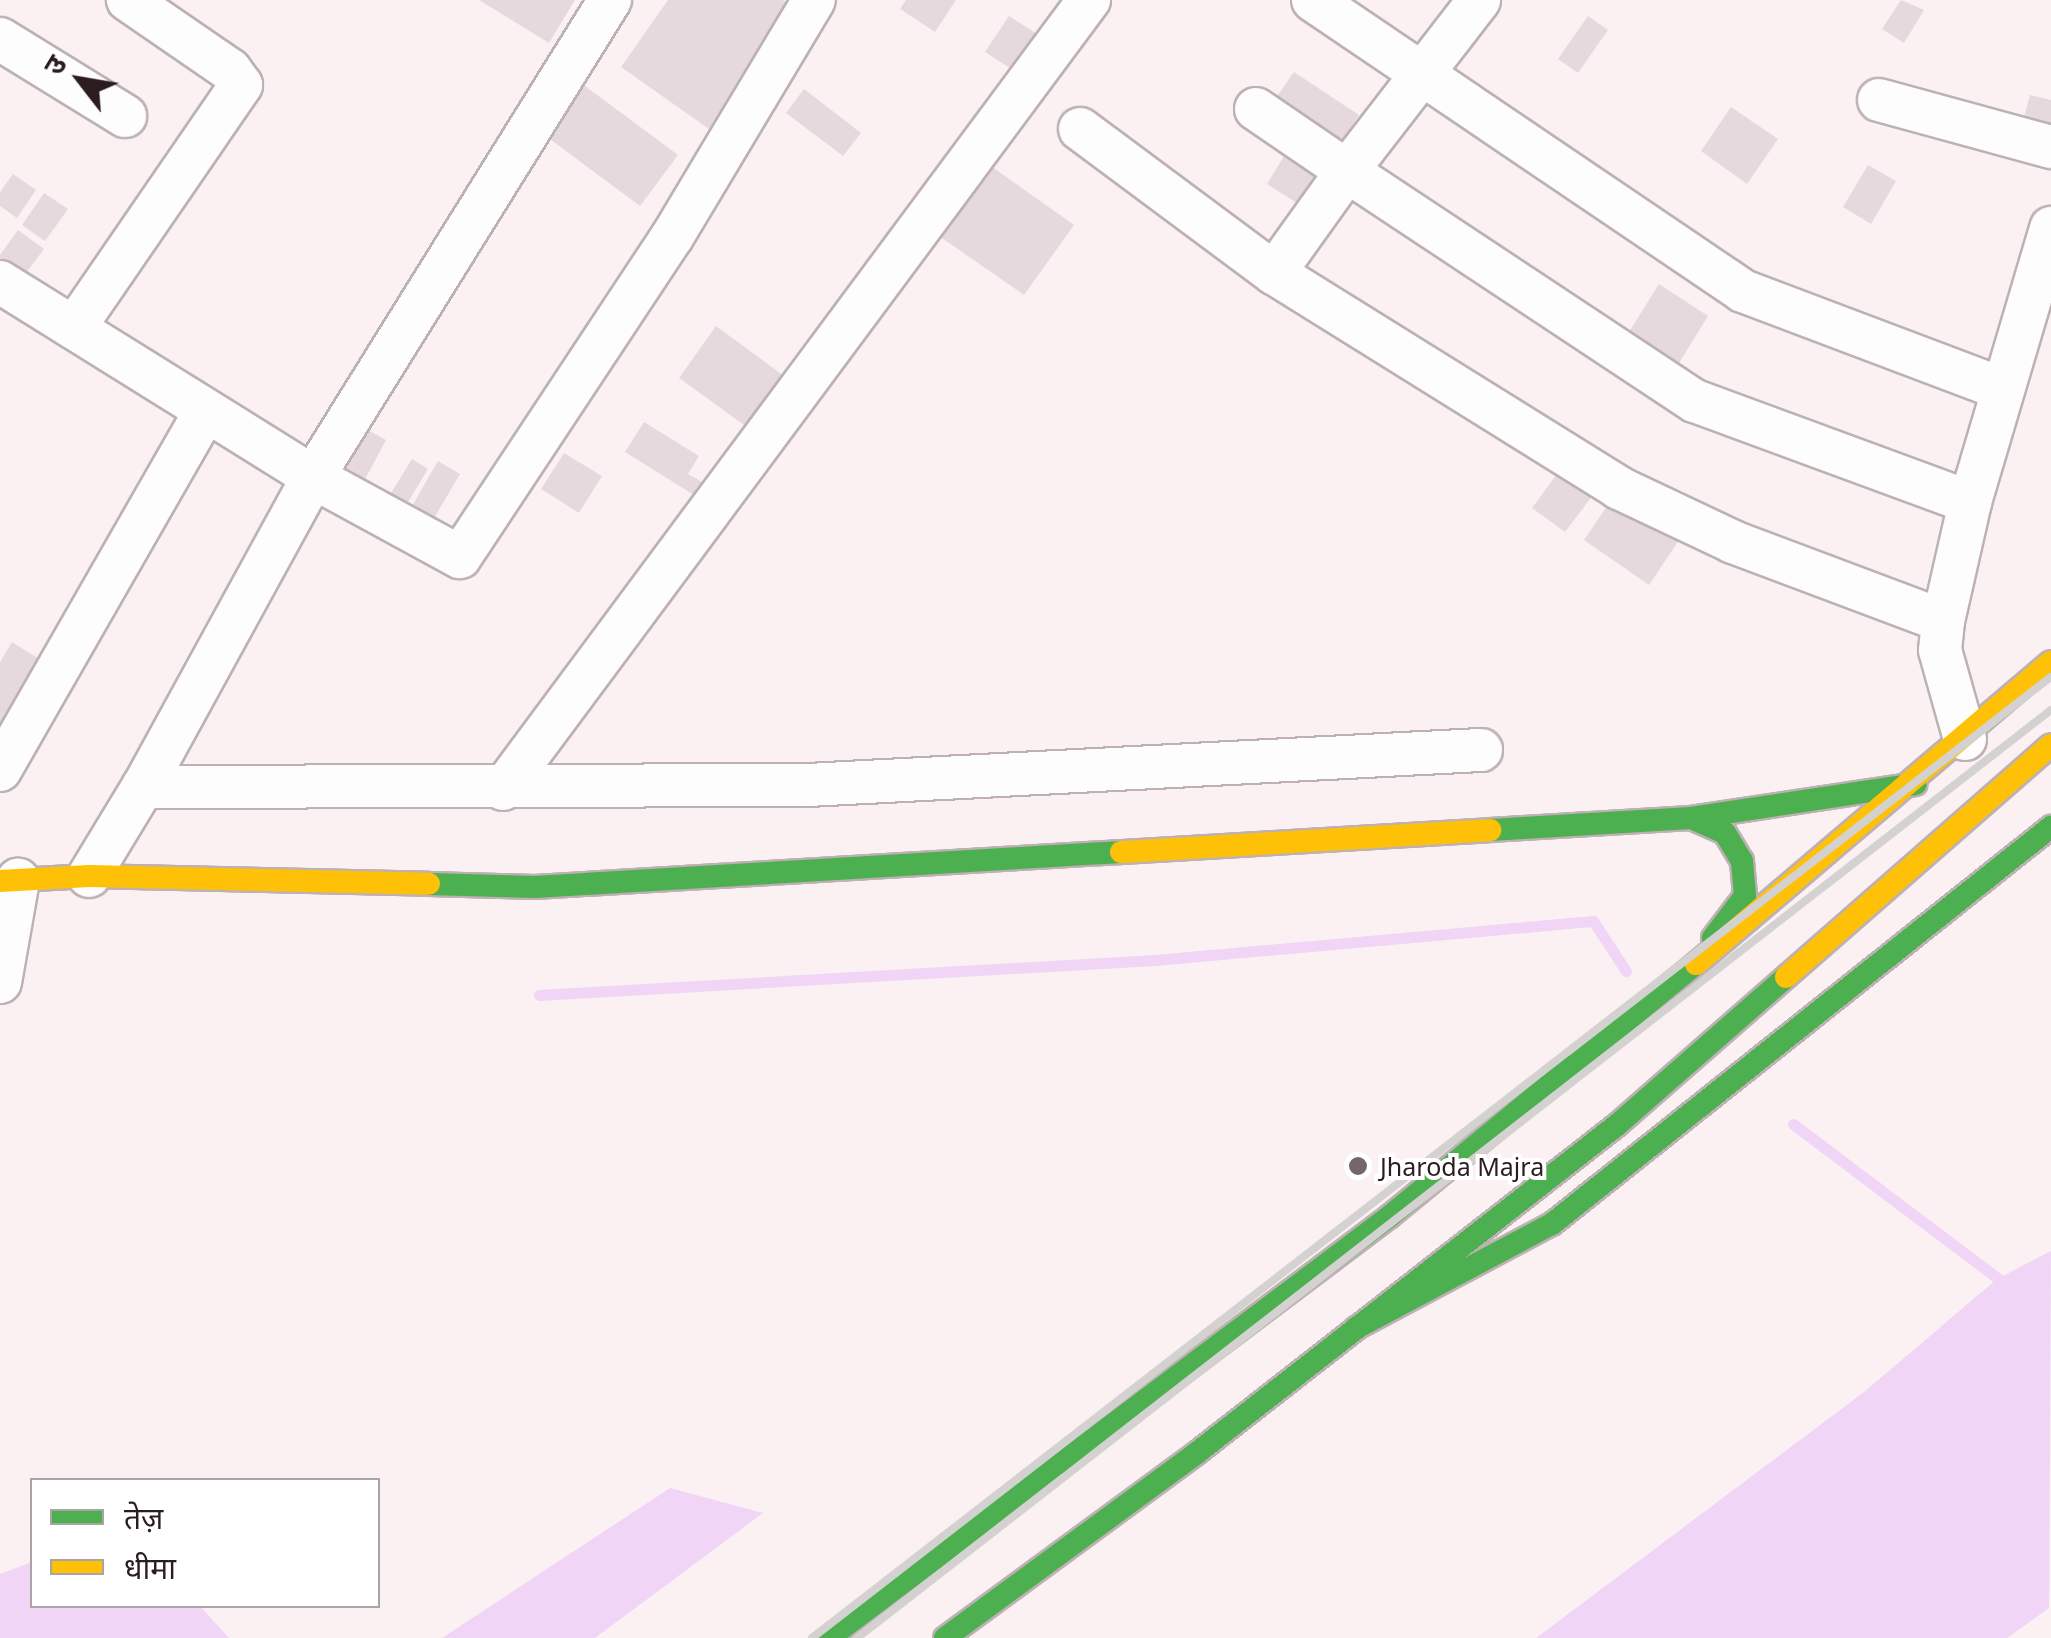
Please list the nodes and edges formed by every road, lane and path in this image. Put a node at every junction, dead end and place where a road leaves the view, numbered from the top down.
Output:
1 (128, 0) edge
2 (610, 0) edge
3 (814, 0) edge
4 (1089, 0) edge
5 (1313, 0) edge
6 (1479, 0) edge
7 (0, 39) edge
8 (1416, 74) junction
9 (1879, 100) dead end
10 (1256, 109) dead end
11 (126, 116) dead end
12 (1080, 129) dead end
13 (2051, 147) edge
14 (1346, 171) junction
15 (2051, 228) edge
16 (1274, 273) junction
17 (0, 282) edge
18 (74, 328) junction
19 (2003, 389) junction
20 (206, 411) junction
21 (313, 478) junction
22 (1970, 502) junction
23 (1943, 620) junction
24 (2051, 662) edge
25 (1965, 739) junction
26 (2051, 746) edge
27 (1481, 750) dead end
28 (0, 770) edge
29 (1916, 784) junction
30 (143, 787) junction
31 (503, 789) junction
32 (1691, 818) junction
33 (2051, 827) edge
34 (90, 876) junction
35 (9, 880) edge
36 (1691, 968) junction
37 (2, 977) edge
38 (1707, 1047) junction
39 (1356, 1328) junction
40 (829, 1638) edge
41 (945, 1638) edge

1 - 18 street
2 - 21 street
3 - 21 street
4 - 31 street
5 - 8 street
6 - 8 street
7 - 11 street
8 - 14 street
8 - 19 street
9 - 13 street
10 - 14 street
12 - 16 street
14 - 16 street
14 - 22 street
15 - 19 street
16 - 23 street
17 - 18 street
18 - 20 street
19 - 22 street
20 - 21 street
20 - 28 street
21 - 30 street
22 - 23 street
23 - 25 street
24 - 25 main road
25 - 29 main road
26 - 38 main road
27 - 31 street
29 - 32 main road
29 - 36 main road
30 - 31 street
30 - 34 street
32 - 34 main road
32 - 36 main road
33 - 39 main road
34 - 35 main road
35 - 37 street
36 - 38 main road
36 - 40 main road
38 - 39 main road
39 - 41 main road

